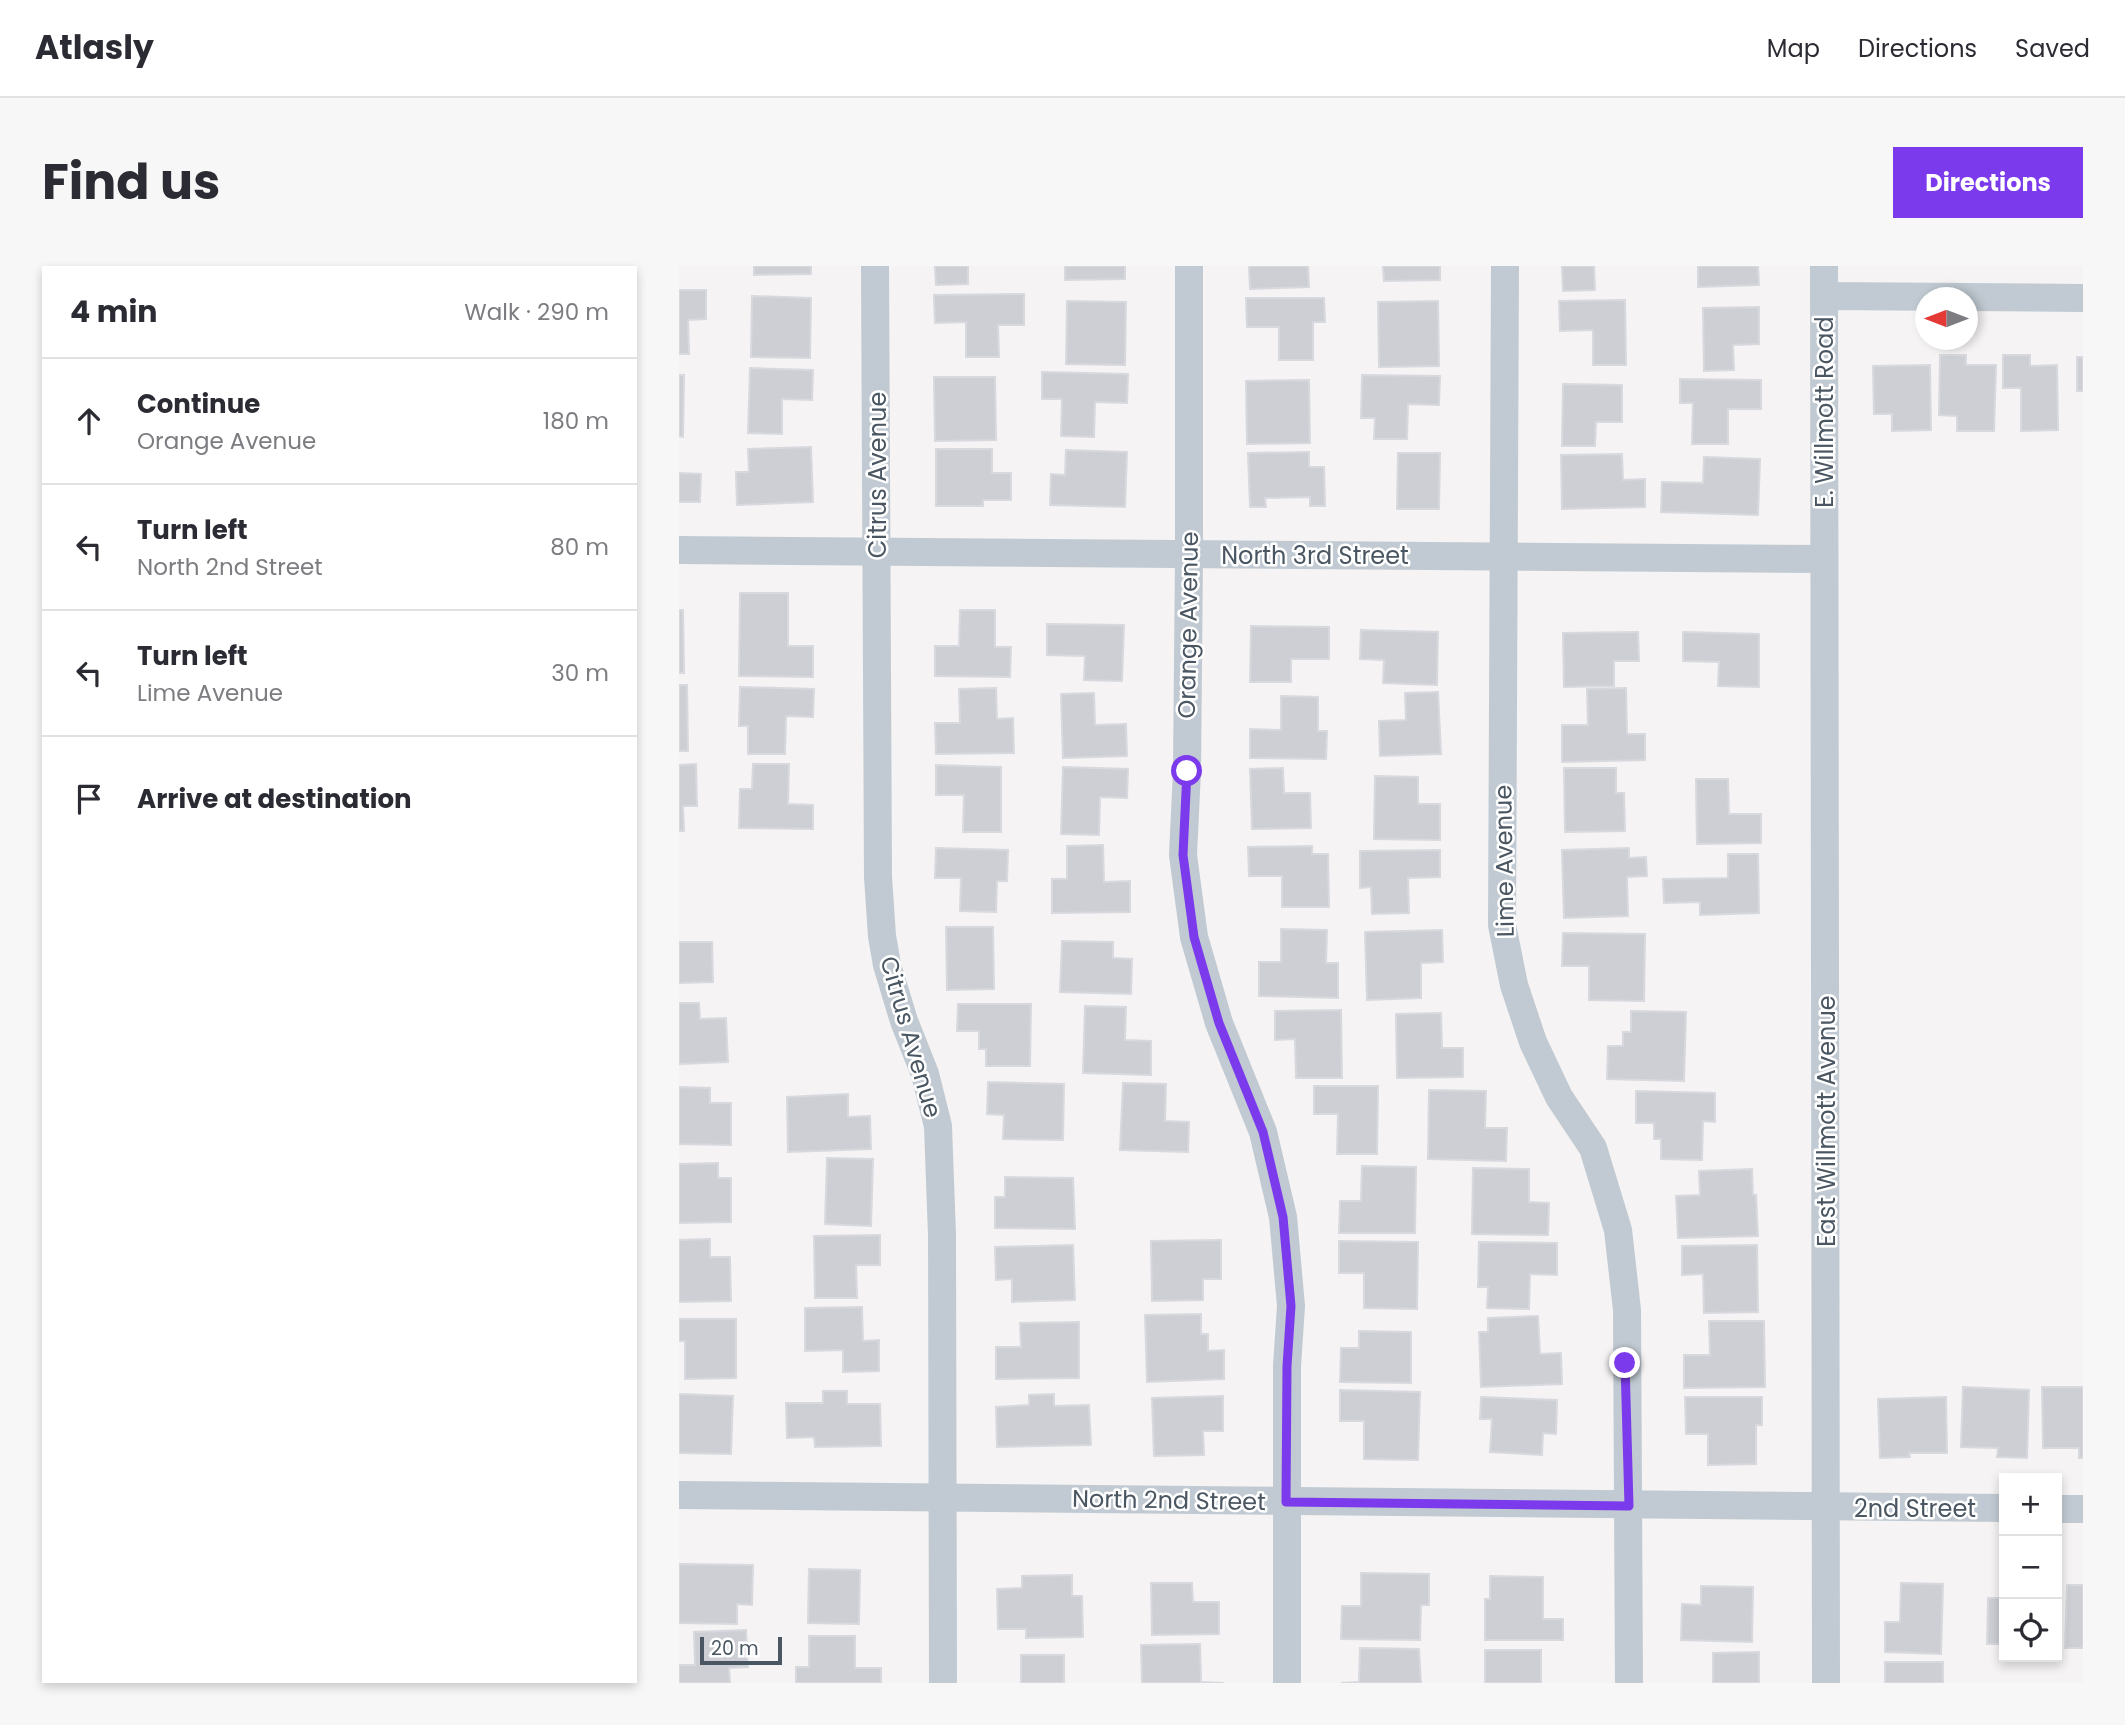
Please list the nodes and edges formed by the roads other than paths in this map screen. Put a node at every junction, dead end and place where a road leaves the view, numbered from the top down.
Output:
1 (876, 266) edge
2 (1189, 266) edge
3 (1505, 266) edge
4 (1824, 266) edge
5 (1824, 296) junction
6 (2083, 298) edge
7 (679, 550) edge
8 (877, 551) junction
9 (1189, 554) junction
10 (1502, 556) junction
11 (1824, 559) junction
12 (679, 1495) edge
13 (943, 1497) junction
14 (1286, 1502) junction
15 (1629, 1506) junction
16 (1826, 1507) junction
17 (1999, 1508) edge
18 (2062, 1509) edge
19 (2083, 1509) edge
20 (943, 1683) edge
21 (1287, 1683) edge
22 (1629, 1683) edge
23 (1826, 1683) edge

1 - 8 street, Citrus Avenue
2 - 9 street, Orange Avenue
3 - 10 street, Lime Avenue
4 - 5 street, E. Willmott Road
5 - 6 street
5 - 11 street, E. Willmott Road
7 - 8 street, North 3rd Street
8 - 9 street, North 3rd Street
8 - 13 street, Citrus Avenue
9 - 10 street, North 3rd Street
9 - 14 street, Orange Avenue
10 - 11 street, North 3rd Street
10 - 15 street, Lime Avenue
11 - 16 street, East Willmott Avenue
12 - 13 street, North 2nd Street
13 - 14 street, North 2nd Street
13 - 20 street, Citrus Avenue
14 - 15 street, North 2nd Street
14 - 21 street, Orange Avenue
15 - 16 street, North 2nd Street
15 - 22 street, Lime Avenue
16 - 17 street, 2nd Street
16 - 23 street, East Willmott Avenue
18 - 19 street

